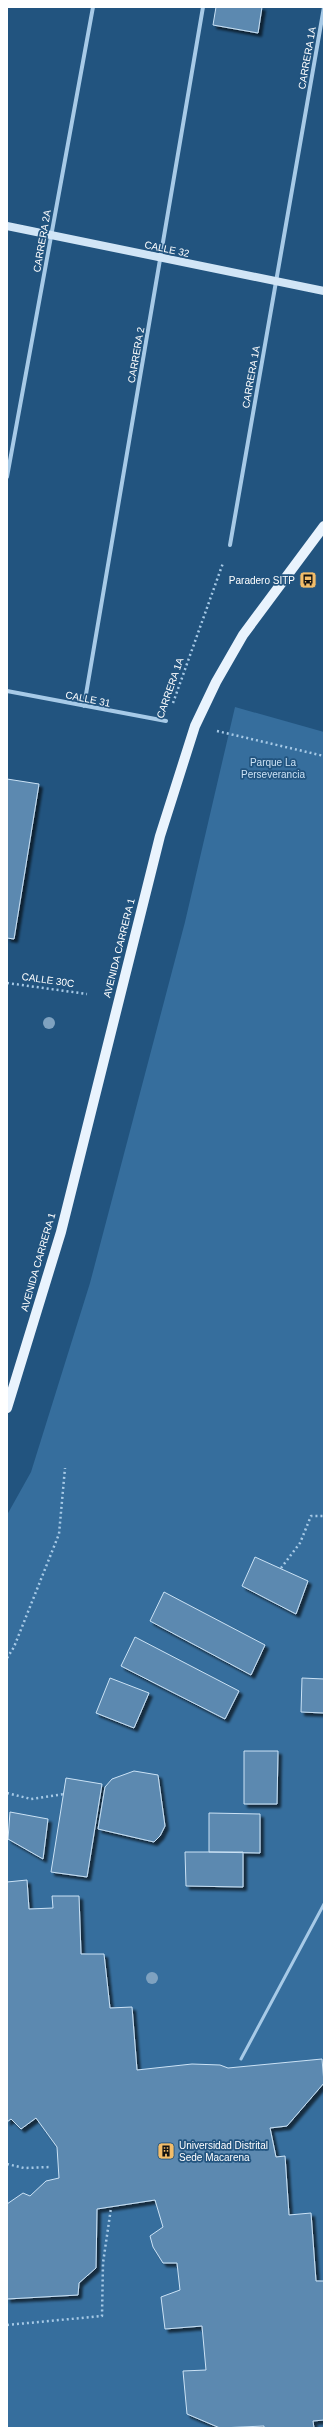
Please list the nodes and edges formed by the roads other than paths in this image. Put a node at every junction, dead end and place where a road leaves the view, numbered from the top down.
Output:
1 (93, 7) edge
2 (203, 7) edge
3 (324, 7) edge
4 (7, 226) edge
5 (51, 235) junction
6 (160, 258) junction
7 (276, 281) junction
8 (324, 291) edge
9 (7, 477) edge
10 (324, 526) edge
11 (230, 545) road end
12 (7, 691) edge
13 (84, 706) junction
14 (166, 721) road end
15 (7, 1408) edge
16 (324, 1904) edge
17 (241, 2059) dead end

1 - 5 street, CARRERA 2A
2 - 6 street, CARRERA 2
3 - 7 street, CARRERA 1A
4 - 5 street, CALLE 32
5 - 6 street, CALLE 32
5 - 9 street, CARRERA 2A
6 - 7 street, CALLE 32
6 - 13 street, CARRERA 2
7 - 8 street, CALLE 32
7 - 11 street, CARRERA 1A
10 - 15 main road, AVENIDA CARRERA 1
12 - 13 street, CALLE 31
13 - 14 street, CALLE 31
16 - 17 lane

